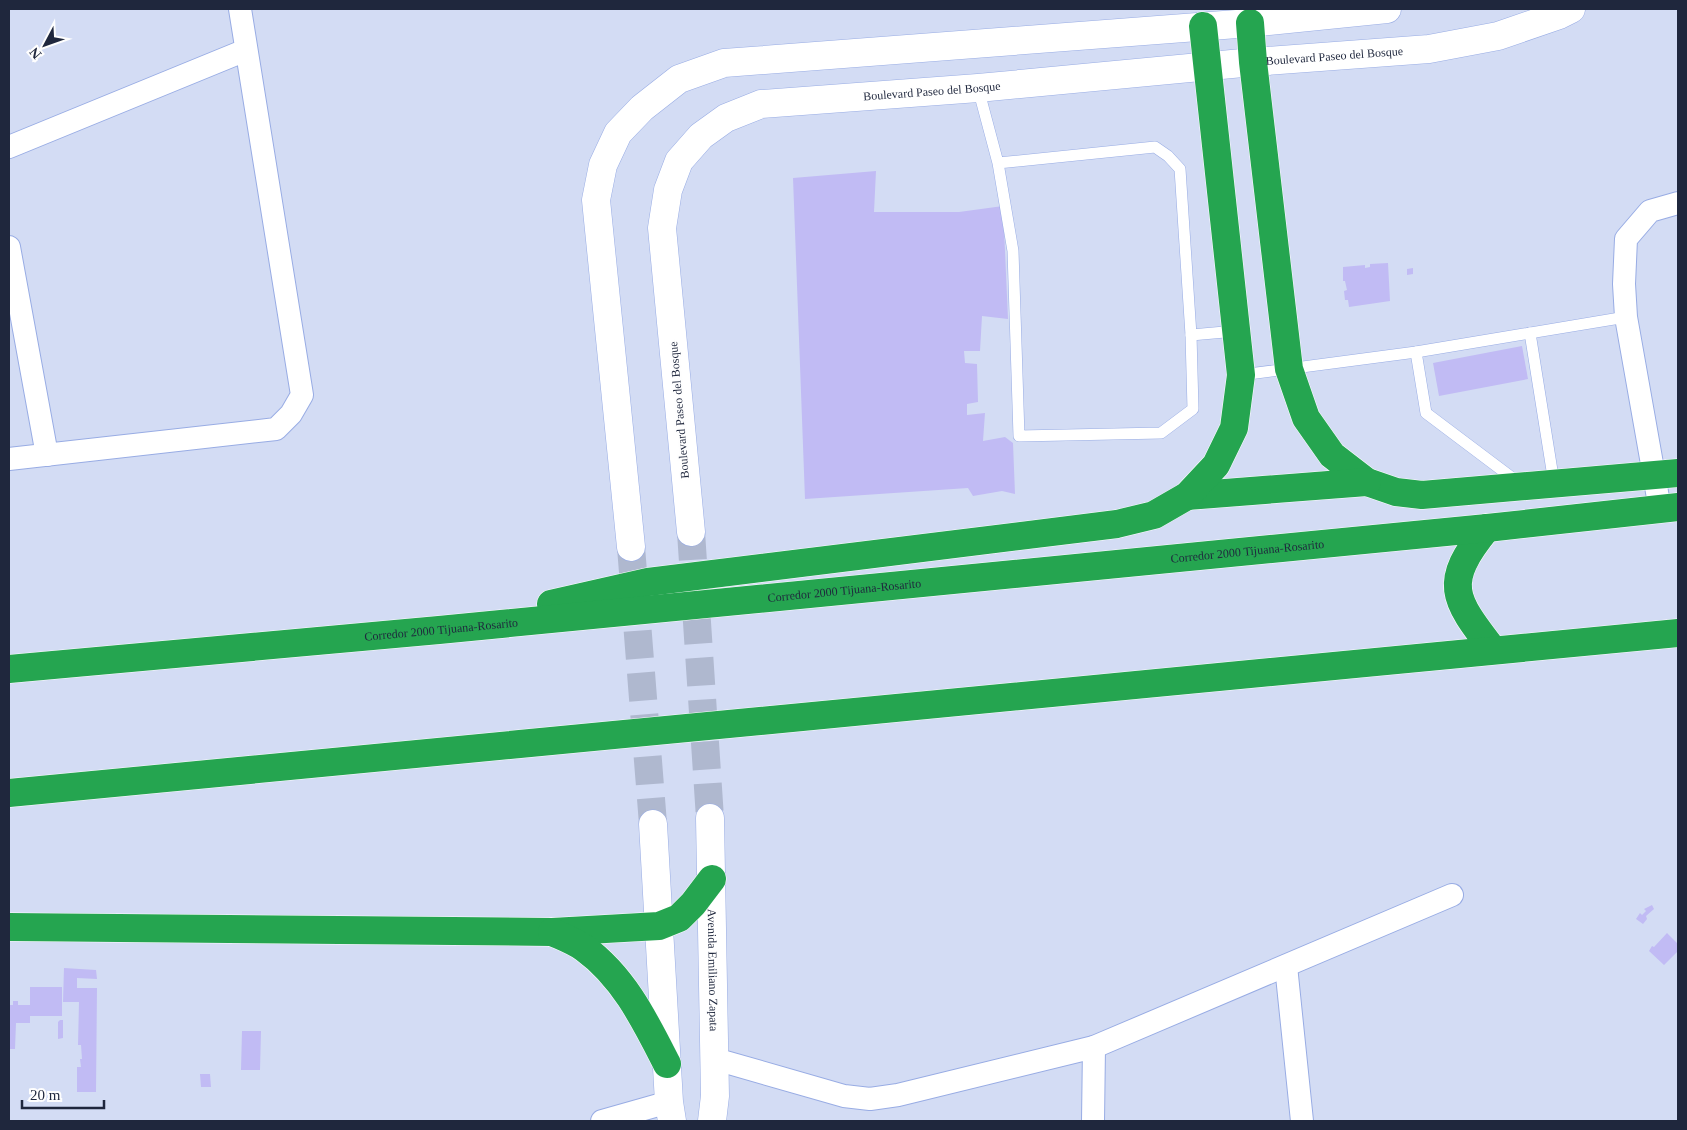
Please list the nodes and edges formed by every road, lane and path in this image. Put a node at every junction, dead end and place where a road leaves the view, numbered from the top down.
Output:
1 (240, 9) edge
2 (1387, 9) edge
3 (1571, 9) edge
4 (1249, 16) edge
5 (1203, 26) junction
6 (246, 50) junction
7 (1253, 62) junction
8 (1207, 66) junction
9 (978, 88) junction
10 (9, 147) edge
11 (998, 163) junction
12 (1678, 204) edge
13 (9, 247) edge
14 (1626, 317) junction
15 (1236, 331) junction
16 (1530, 333) junction
17 (1191, 335) junction
18 (1416, 352) junction
19 (1289, 369) junction
20 (1241, 375) junction
21 (47, 455) junction
22 (9, 459) edge
23 (1666, 475) edge
24 (1367, 482) junction
25 (1554, 483) junction
26 (1523, 486) junction
27 (1187, 496) junction
28 (1669, 508) edge
29 (1487, 528) junction
30 (691, 532) tunnel mouth
31 (631, 547) tunnel mouth
32 (439, 630) junction
33 (1678, 633) edge
34 (1493, 650) junction
35 (9, 669) edge
36 (9, 793) edge
37 (710, 818) tunnel mouth
38 (653, 824) tunnel mouth
39 (712, 878) junction
40 (1452, 895) dead end
41 (659, 926) junction
42 (9, 927) edge
43 (552, 932) junction
44 (1286, 966) junction
45 (1094, 1047) junction
46 (714, 1058) junction
47 (667, 1064) junction
48 (671, 1111) edge
49 (602, 1121) edge
50 (712, 1121) edge
51 (1092, 1121) edge
52 (1302, 1121) edge

1 - 6 street
2 - 4 main road
3 - 7 main road, Boulevard Paseo del Bosque
4 - 5 main road
4 - 7 highway
5 - 8 highway
5 - 31 main road
6 - 10 street
6 - 21 street
7 - 8 main road, Boulevard Paseo del Bosque
7 - 19 highway
8 - 9 main road, Boulevard Paseo del Bosque
8 - 15 highway
9 - 11 lane
9 - 30 main road, Boulevard Paseo del Bosque
11 - 17 lane
11 - 17 lane
12 - 14 street
13 - 21 street
14 - 16 lane
14 - 23 street
15 - 17 lane
15 - 20 highway
16 - 18 lane
16 - 25 lane
18 - 19 lane
18 - 26 lane
19 - 20 lane
19 - 24 highway
20 - 27 highway
21 - 22 street
23 - 25 highway
23 - 28 street
24 - 26 highway
24 - 27 highway
25 - 26 highway
27 - 32 highway
28 - 29 highway, Corredor 2000 Tijuana-Rosarito
29 - 32 highway, Corredor 2000 Tijuana-Rosarito
29 - 34 highway
32 - 35 highway, Corredor 2000 Tijuana-Rosarito
33 - 34 highway
34 - 36 highway
37 - 39 main road, Avenida Emiliano Zapata
38 - 41 main road
39 - 41 highway
39 - 46 main road, Avenida Emiliano Zapata
40 - 44 street
41 - 43 highway
41 - 47 main road
42 - 43 highway
43 - 47 highway
44 - 45 street
44 - 52 street
45 - 46 street
45 - 51 street
46 - 50 main road, Avenida Emiliano Zapata
47 - 48 main road
48 - 49 street

